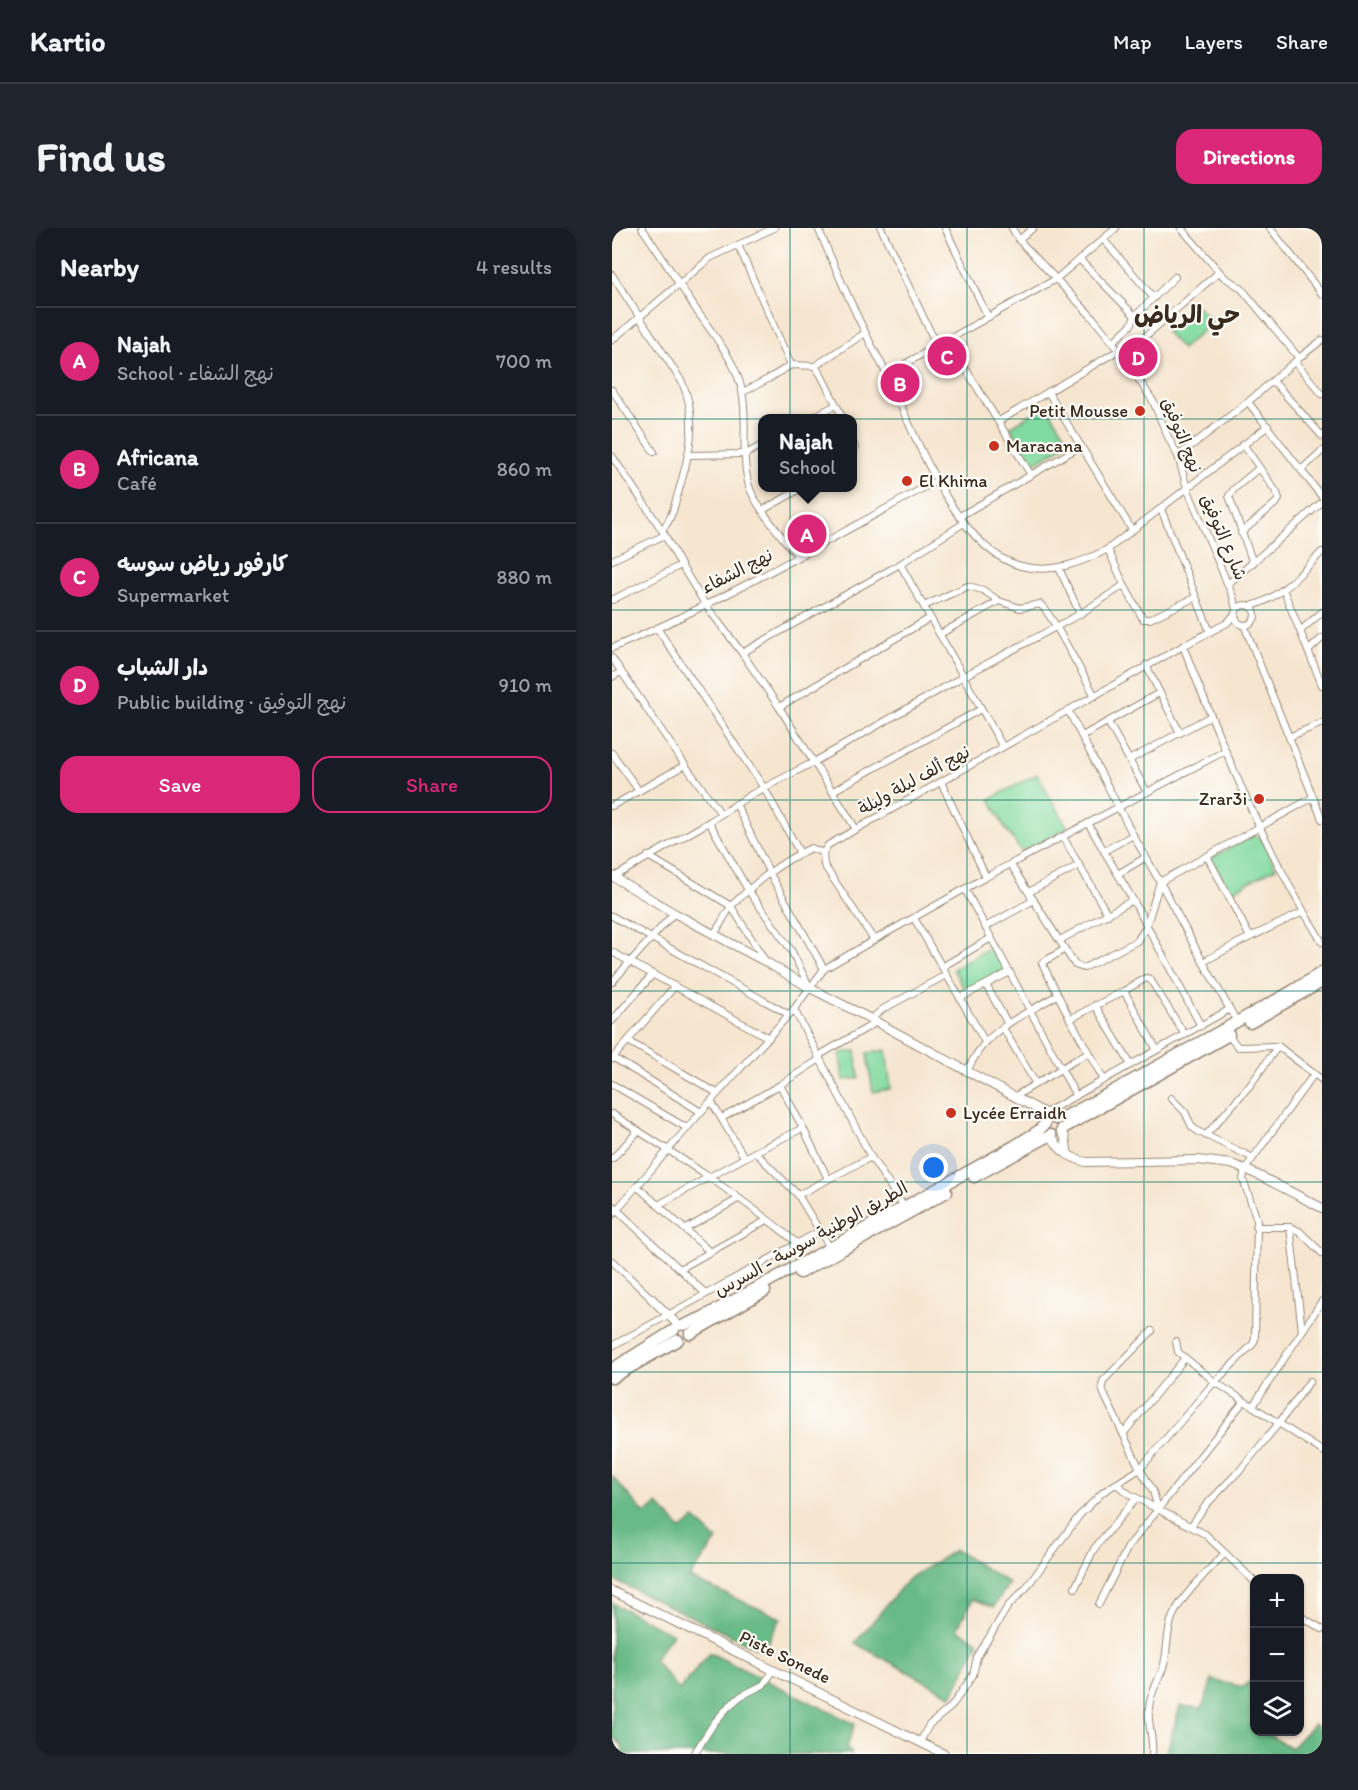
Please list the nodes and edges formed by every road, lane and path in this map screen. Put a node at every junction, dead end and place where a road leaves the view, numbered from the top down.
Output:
1 (651, 228) edge
2 (774, 228) edge
3 (818, 228) edge
4 (881, 228) edge
5 (945, 228) edge
6 (1012, 228) edge
7 (1033, 228) edge
8 (1116, 228) edge
9 (1181, 228) edge
10 (1281, 228) edge
11 (643, 230) edge
12 (1272, 231) edge
13 (1102, 239) junction
14 (1019, 240) junction
15 (738, 245) junction
16 (1079, 259) junction
17 (1219, 272) junction
18 (612, 275) edge
19 (1175, 277) dead end
20 (1056, 279) junction
21 (679, 284) junction
22 (1322, 294) edge
23 (1154, 298) junction
24 (640, 316) junction
25 (1135, 316) junction
26 (988, 317) junction
27 (865, 333) junction
28 (612, 340) edge
29 (948, 340) junction
30 (1322, 340) edge
31 (1113, 342) junction
32 (937, 346) junction
33 (1121, 353) junction
34 (1297, 360) junction
35 (791, 365) junction
36 (815, 366) junction
37 (887, 374) junction
38 (1273, 381) junction
39 (1319, 385) edge
40 (612, 390) edge
41 (743, 392) junction
42 (1048, 392) junction
43 (1322, 393) edge
44 (1248, 402) junction
45 (836, 405) junction
46 (819, 414) edge
47 (841, 414) edge
48 (999, 421) junction
49 (1268, 426) junction
50 (1322, 436) edge
51 (1243, 444) junction
52 (1081, 446) junction
53 (758, 447) edge
54 (1322, 451) edge
55 (654, 452) dead end
56 (746, 454) junction
57 (688, 455) junction
58 (612, 456) edge
59 (1178, 456) junction
60 (1260, 468) junction
61 (1301, 470) junction
62 (1031, 475) junction
63 (936, 481) junction
64 (1187, 488) junction
65 (795, 492) edge
66 (1322, 497) edge
67 (1322, 502) edge
68 (1161, 509) junction
69 (763, 510) junction
70 (962, 519) junction
71 (1132, 530) junction
72 (663, 532) junction
73 (1241, 533) junction
74 (1108, 549) junction
75 (1322, 552) edge
76 (798, 557) junction
77 (612, 560) edge
78 (1252, 563) junction
79 (900, 564) junction
80 (681, 565) junction
81 (1059, 568) junction
82 (1228, 584) junction
83 (1124, 585) junction
84 (1283, 589) junction
85 (1196, 597) junction
86 (1233, 597) junction
87 (612, 600) edge
88 (999, 601) junction
89 (1264, 603) junction
90 (705, 604) junction
91 (1249, 605) junction
92 (924, 606) junction
93 (1236, 611) junction
94 (1322, 612) edge
95 (1080, 614) junction
96 (930, 618) junction
97 (1255, 618) junction
98 (1227, 623) junction
99 (1242, 624) junction
100 (1056, 626) junction
101 (657, 628) junction
102 (1300, 631) junction
103 (1210, 632) junction
104 (940, 634) junction
105 (1322, 638) edge
106 (1249, 639) junction
107 (613, 645) edge
108 (1182, 646) junction
109 (1308, 651) junction
110 (742, 653) junction
111 (612, 658) edge
112 (1146, 665) junction
113 (621, 672) junction
114 (963, 676) junction
115 (612, 677) edge
116 (1322, 684) edge
117 (1159, 693) junction
118 (1095, 696) junction
119 (779, 707) junction
120 (981, 709) junction
121 (1068, 710) junction
122 (1211, 716) junction
123 (1108, 722) junction
124 (1322, 723) edge
125 (1180, 733) junction
126 (1082, 736) junction
127 (1289, 737) junction
128 (1003, 747) junction
129 (1225, 752) junction
130 (612, 753) edge
131 (1130, 760) junction
132 (814, 762) junction
133 (685, 765) junction
134 (941, 782) junction
135 (764, 788) junction
136 (639, 791) junction
137 (833, 791) junction
138 (1147, 792) junction
139 (1312, 798) junction
140 (736, 804) junction
141 (612, 806) edge
142 (1119, 806) junction
143 (721, 814) junction
144 (1322, 819) edge
145 (709, 822) junction
146 (1088, 823) junction
147 (1260, 828) junction
148 (856, 829) junction
149 (1133, 835) junction
150 (1063, 837) junction
151 (1104, 851) junction
152 (823, 852) junction
153 (800, 853) junction
154 (648, 856) junction
155 (1207, 856) junction
156 (1146, 857) junction
157 (1011, 865) junction
158 (1079, 865) junction
159 (769, 872) junction
160 (1118, 874) junction
161 (613, 876) edge
162 (986, 877) junction
163 (1160, 882) junction
164 (965, 889) junction
165 (748, 890) junction
166 (1029, 892) junction
167 (1034, 900) junction
168 (1133, 900) junction
169 (730, 906) junction
170 (1303, 912) junction
171 (674, 913) junction
172 (1107, 915) junction
173 (612, 916) edge
174 (914, 918) junction
175 (985, 927) junction
176 (1146, 927) junction
177 (715, 933) junction
178 (1250, 937) junction
179 (652, 938) junction
180 (991, 938) junction
181 (874, 940) junction
182 (1060, 940) junction
183 (1322, 942) edge
184 (1065, 949) junction
185 (612, 952) edge
186 (629, 962) junction
187 (766, 962) junction
188 (1203, 962) junction
189 (942, 967) junction
190 (824, 969) junction
191 (1010, 972) junction
192 (1322, 972) edge
193 (653, 974) junction
194 (946, 975) junction
195 (612, 982) edge
196 (1322, 982) edge
197 (986, 985) junction
198 (675, 986) junction
199 (810, 988) junction
200 (1124, 991) junction
201 (1057, 995) junction
202 (960, 998) junction
203 (1095, 1005) junction
204 (1230, 1009) junction
205 (1031, 1011) junction
206 (791, 1012) junction
207 (1070, 1019) junction
208 (874, 1020) junction
209 (612, 1021) edge
210 (1238, 1022) junction
211 (1005, 1026) junction
212 (1201, 1026) junction
213 (1185, 1035) junction
214 (1228, 1035) junction
215 (769, 1038) junction
216 (628, 1041) junction
217 (985, 1042) junction
218 (1278, 1046) junction
219 (1157, 1050) junction
220 (1087, 1053) junction
221 (819, 1058) junction
222 (613, 1059) edge
223 (1131, 1065) junction
224 (1062, 1069) junction
225 (966, 1071) junction
226 (1314, 1074) junction
227 (1104, 1080) junction
228 (1322, 1080) edge
229 (612, 1084) edge
230 (1036, 1084) junction
231 (780, 1085) junction
232 (717, 1094) junction
233 (1076, 1095) junction
234 (1014, 1097) junction
235 (1171, 1098) dead end
236 (711, 1101) junction
237 (701, 1112) junction
238 (612, 1114) edge
239 (722, 1118) junction
240 (1049, 1119) junction
241 (687, 1128) junction
242 (803, 1128) junction
243 (638, 1131) junction
244 (1057, 1133) junction
245 (1206, 1135) junction
246 (669, 1150) junction
247 (755, 1152) junction
248 (871, 1157) junction
249 (744, 1158) junction
250 (1252, 1158) junction
251 (612, 1159) edge
252 (1245, 1168) junction
253 (709, 1178) junction
254 (828, 1179) junction
255 (638, 1187) junction
256 (798, 1195) junction
257 (738, 1198) junction
258 (658, 1205) junction
259 (904, 1206) junction
260 (1322, 1208) edge
261 (614, 1210) edge
262 (767, 1220) junction
263 (1257, 1227) junction
264 (1290, 1227) junction
265 (686, 1229) junction
266 (820, 1232) junction
267 (797, 1243) junction
268 (830, 1248) junction
269 (710, 1252) junction
270 (1322, 1252) edge
271 (612, 1261) edge
272 (680, 1269) junction
273 (706, 1294) junction
274 (651, 1298) joint
275 (1322, 1301) edge
276 (1315, 1311) junction
277 (668, 1315) junction
278 (1322, 1316) edge
279 (681, 1331) junction
280 (1152, 1331) dead end
281 (1302, 1332) junction
282 (1176, 1341) dead end
283 (612, 1346) edge
284 (1185, 1358) junction
285 (612, 1369) edge
286 (612, 1378) edge
287 (1215, 1382) junction
288 (1310, 1382) dead end
289 (1244, 1401) junction
290 (1253, 1406) junction
291 (1279, 1424) junction
292 (1123, 1434) junction
293 (1322, 1451) edge
294 (1140, 1469) junction
295 (1116, 1484) junction
296 (1136, 1498) junction
297 (1158, 1509) junction
298 (1191, 1526) junction
299 (1225, 1553) junction
300 (1250, 1577) edge
301 (1075, 1588) dead end
302 (612, 1591) edge
303 (1099, 1604) dead end
304 (1304, 1619) edge
305 (1322, 1629) edge
306 (774, 1670) junction
307 (920, 1742) junction
308 (694, 1754) edge
309 (944, 1754) edge
310 (1152, 1754) edge

1 - 11 street
2 - 15 street
3 - 27 street
4 - 32 street
5 - 26 street
6 - 14 street, نهج التوفيق
7 - 14 street
8 - 13 street
9 - 17 street
10 - 12 street
11 - 21 street
12 - 22 street
13 - 16 street
13 - 23 street
14 - 20 street, نهج التوفيق
15 - 21 street
15 - 35 street
16 - 20 street
16 - 25 street
17 - 33 street
17 - 34 street
18 - 24 street
19 - 23 street
20 - 26 street
20 - 31 street, نهج التوفيق
21 - 24 street
21 - 41 street
23 - 25 street
24 - 28 street
24 - 57 street
25 - 31 street
26 - 29 street
27 - 36 street
27 - 37 street
29 - 32 street
29 - 48 street
30 - 34 street
31 - 33 street, نهج التوفيق
32 - 37 street
33 - 42 street
33 - 59 street, نهج التوفيق
34 - 38 street
34 - 39 street
35 - 36 street
35 - 41 street
36 - 45 street
37 - 63 street
38 - 44 street
38 - 50 street
39 - 43 street
40 - 55 street
41 - 56 street
42 - 48 street
42 - 52 street
44 - 49 street
44 - 59 street
45 - 46 street
45 - 47 street
48 - 62 street
49 - 51 street
49 - 61 street
51 - 60 street
51 - 64 street
52 - 62 street
52 - 71 street
53 - 56 street
54 - 61 street
56 - 57 street
56 - 69 street
57 - 72 street
58 - 72 street
59 - 64 street, نهج التوفيق
60 - 73 street
60 - 73 street
61 - 66 street
62 - 70 street
63 - 70 street
63 - 76 street, نهج الشفاء
64 - 68 street
64 - 82 street, شارع التوفيق
65 - 69 street
67 - 78 street
68 - 71 street
68 - 85 street
69 - 76 street
70 - 79 street
70 - 81 street
71 - 74 street
72 - 77 street
72 - 80 street
73 - 78 street
74 - 81 street
74 - 83 street
75 - 84 street
76 - 90 street, نهج الشفاء
78 - 82 street
79 - 92 street
79 - 110 street
80 - 87 street
80 - 90 street
81 - 95 street
82 - 86 street, شارع التوفيق
83 - 85 street
83 - 95 street
84 - 89 street
84 - 102 street
85 - 103 street
86 - 91 street, شارع التوفيق
86 - 93 street, شارع التوفيق
88 - 92 street
88 - 100 street
88 - 104 street
89 - 91 street
89 - 97 street
90 - 101 street, نهج الشفاء
90 - 110 street
91 - 93 street
91 - 97 street
92 - 96 street
93 - 98 street
93 - 99 street
94 - 102 street
95 - 100 street
96 - 104 street
96 - 119 street
97 - 99 street
97 - 106 street
98 - 99 street
98 - 103 street, نهج ألف ليلة وليلة
99 - 106 street
100 - 114 street
100 - 118 street
101 - 107 street, نهج الشفاء
101 - 135 street
102 - 109 street
103 - 108 street, نهج ألف ليلة وليلة
104 - 114 street
105 - 109 street
106 - 127 street
108 - 112 street, نهج ألف ليلة وليلة
108 - 122 street
109 - 116 street
110 - 119 street
111 - 113 street
112 - 117 street
112 - 118 street, نهج ألف ليلة وليلة
113 - 115 street
113 - 133 street
114 - 120 street
114 - 132 street
117 - 123 street
117 - 125 street
118 - 121 street, نهج ألف ليلة وليلة
119 - 132 street
120 - 128 street
120 - 137 street
121 - 126 street
121 - 128 street, نهج ألف ليلة وليلة
122 - 125 street
122 - 129 street
123 - 126 street
123 - 131 street
124 - 127 street
125 - 131 street
126 - 142 street
127 - 139 street
128 - 134 street, نهج ألف ليلة وليلة
129 - 138 street
129 - 147 street
130 - 136 street
131 - 138 street
132 - 135 street
132 - 137 street
133 - 136 street
133 - 143 street
134 - 148 street, نهج ألف ليلة وليلة
134 - 162 street
135 - 140 street
135 - 153 street
136 - 141 street
137 - 148 street
138 - 142 street
139 - 144 street
139 - 147 street
140 - 143 street
140 - 159 street
142 - 146 street
142 - 149 street
143 - 145 street
145 - 154 street
145 - 165 street
146 - 150 street
146 - 151 street
147 - 155 street
147 - 170 street
148 - 152 street, نهج ألف ليلة وليلة
149 - 151 street
149 - 156 street
150 - 157 street
150 - 158 street
151 - 160 street
152 - 153 street
152 - 181 street
153 - 159 street
154 - 161 street
154 - 169 street
155 - 163 street
155 - 178 street
156 - 160 street
156 - 163 street
157 - 162 street
157 - 166 street
158 - 166 street
158 - 172 street
159 - 165 street
159 - 190 street
160 - 168 street
161 - 171 street
162 - 164 street
163 - 176 street
163 - 188 street
164 - 174 street
164 - 175 street
165 - 169 street
165 - 199 street
166 - 167 street
167 - 175 street
167 - 182 street
168 - 172 street
168 - 176 street
169 - 177 street
169 - 187 street
170 - 178 street
170 - 183 street
171 - 177 street
171 - 179 street
172 - 182 street
173 - 179 street
174 - 181 street
174 - 189 street
175 - 180 street
176 - 184 street
176 - 212 street
177 - 187 street
178 - 188 street
179 - 186 street
179 - 206 street
180 - 189 street
180 - 191 street
181 - 190 street
182 - 184 street
184 - 201 street
185 - 186 street
186 - 193 street
186 - 195 street
187 - 199 street
188 - 204 street
189 - 194 street
190 - 199 street
191 - 197 street
191 - 205 street
192 - 210 highway, الطريق الوطنية سوسة - السرس
193 - 198 street
193 - 209 street
194 - 202 street
194 - 208 street
196 - 214 highway, الطريق الوطنية سوسة - السرس
197 - 202 street
197 - 211 street
198 - 215 street
198 - 216 street
199 - 206 street
199 - 208 street
200 - 203 street
200 - 213 street
200 - 219 street
201 - 205 street
201 - 207 street
202 - 217 street
203 - 207 street
203 - 223 street
204 - 210 street
204 - 212 street
205 - 211 street
205 - 224 street
206 - 215 street
206 - 221 street
207 - 220 street
208 - 221 street
208 - 225 street
210 - 240 highway, الطريق الوطنية سوسة - السرس
211 - 217 street
211 - 230 street
212 - 213 street
213 - 219 street
214 - 218 street
214 - 244 highway, الطريق الوطنية سوسة - السرس
215 - 232 street
216 - 222 street
216 - 232 street
217 - 225 street
218 - 226 street
218 - 245 street
219 - 223 street
220 - 224 street
220 - 227 street
221 - 231 street
221 - 248 street
222 - 237 street
223 - 227 street
224 - 230 street
224 - 233 street
225 - 234 street
226 - 228 street
226 - 250 street
227 - 233 street
229 - 241 street
230 - 234 street
231 - 239 street
231 - 242 street
232 - 236 street
233 - 240 street
234 - 240 street
235 - 245 street
236 - 237 street
236 - 239 street
237 - 241 street
238 - 243 street
239 - 249 street
240 - 244 highway
240 - 244 highway
240 - 259 highway, الطريق الوطنية سوسة - السرس
241 - 246 street
242 - 247 street
242 - 254 street
243 - 246 street
243 - 251 street
244 - 252 street
244 - 279 highway, الطريق الوطنية سوسة - السرس
245 - 250 street
246 - 253 street
246 - 255 street
247 - 249 street
247 - 256 street
248 - 254 street
248 - 259 street
249 - 253 street
250 - 252 street
252 - 260 street
252 - 263 street
253 - 257 street
253 - 258 street
254 - 256 street
255 - 258 street
255 - 261 street
256 - 266 street
257 - 262 street
257 - 265 street
258 - 265 street
259 - 268 highway, الطريق الوطنية سوسة - السرس
261 - 272 street
262 - 267 street
262 - 269 street
263 - 264 street
263 - 287 street
264 - 270 street
264 - 281 street
265 - 269 street
266 - 267 street
266 - 268 street
267 - 273 street
268 - 279 highway, الطريق الوطنية سوسة - السرس
269 - 272 street
271 - 274 street
272 - 273 street
273 - 277 street
274 - 277 street
275 - 276 street
276 - 278 street
276 - 281 street
277 - 279 street
277 - 283 street
279 - 285 highway, الطريق الوطنية سوسة - السرس
279 - 286 highway, الطريق الوطنية سوسة - السرس
280 - 292 street
281 - 290 street
282 - 284 street
284 - 287 street
284 - 292 street
287 - 289 street
287 - 294 street
288 - 291 street
289 - 290 street
289 - 297 street
290 - 291 street
291 - 293 street
291 - 298 street
292 - 294 street
294 - 295 street
294 - 297 street
295 - 296 street
295 - 307 street
296 - 297 street
296 - 301 street
297 - 298 street
297 - 303 street
298 - 299 street
299 - 300 street
299 - 310 street
302 - 306 street, Piste Sonede
304 - 305 street
306 - 307 street, Piste Sonede
306 - 308 street
307 - 309 street, Piste Sonede

